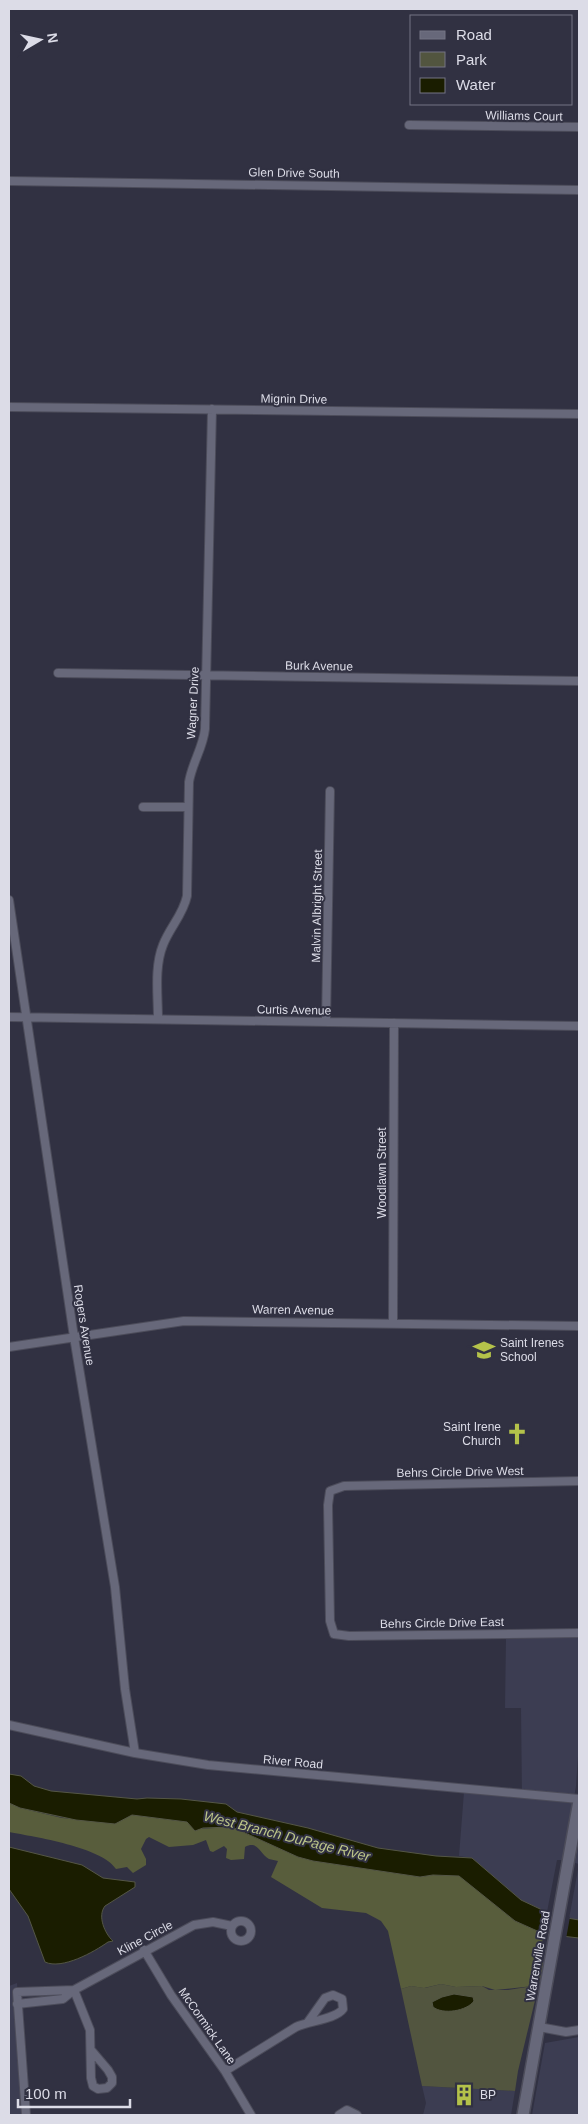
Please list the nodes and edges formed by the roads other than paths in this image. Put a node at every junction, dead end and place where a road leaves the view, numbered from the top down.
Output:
1 (409, 125) dead end
2 (579, 127) edge
3 (9, 180) edge
4 (579, 190) edge
5 (9, 407) edge
6 (212, 409) junction
7 (579, 414) edge
8 (58, 673) dead end
9 (206, 675) junction
10 (579, 681) edge
11 (330, 791) dead end
12 (143, 807) dead end
13 (188, 807) junction
14 (9, 900) edge
15 (9, 1017) edge
16 (27, 1017) junction
17 (158, 1019) junction
18 (326, 1022) junction
19 (394, 1023) junction
20 (579, 1026) edge
21 (393, 1323) junction
22 (579, 1326) edge
23 (74, 1337) junction
24 (9, 1347) edge
25 (579, 1482) edge
26 (329, 1606) joint
27 (579, 1633) edge
28 (9, 1725) edge
29 (135, 1753) junction
30 (579, 1800) edge
31 (232, 1926) dead end
32 (144, 1950) junction
33 (74, 1990) junction
34 (17, 2004) junction
35 (308, 2022) junction
36 (539, 2027) junction
37 (579, 2030) edge
38 (91, 2050) junction
39 (225, 2071) junction
40 (26, 2115) edge
41 (251, 2115) edge
42 (339, 2115) edge
43 (357, 2115) edge
44 (523, 2115) edge

1 - 2 street, Williams Court
3 - 4 street, Glen Drive South
5 - 6 street, Mignin Drive
6 - 7 street, Mignin Drive
6 - 9 street, Wagner Drive
8 - 9 street, Burk Avenue
9 - 10 street, Burk Avenue
9 - 13 street, Wagner Drive
11 - 18 street, Malvin Albright Street
12 - 13 street
13 - 17 street, Wagner Drive
14 - 16 street, Rogers Avenue
15 - 16 street, Curtis Avenue
16 - 17 street, Curtis Avenue
16 - 23 street, Rogers Avenue
17 - 18 street, Curtis Avenue
18 - 19 street, Curtis Avenue
19 - 20 street, Curtis Avenue
19 - 21 street, Woodlawn Street
21 - 22 street, Warren Avenue
21 - 23 street, Warren Avenue
23 - 24 street, Warren Avenue
23 - 29 street, Rogers Avenue
25 - 26 street, Behrs Circle Drive West
26 - 27 street, Behrs Circle Drive East
28 - 29 street, River Road
29 - 30 street, River Road
30 - 36 main road, Warrenville Road
31 - 32 street, Kline Circle
32 - 33 street, Kline Circle
32 - 39 street, McCormick Lane
33 - 34 street, Kline Circle
33 - 34 street, Kline Circle
33 - 38 street
34 - 40 street
35 - 35 street
35 - 39 street
36 - 37 street
36 - 44 main road, Warrenville Road
38 - 38 street
39 - 41 street, McCormick Lane
42 - 43 street

